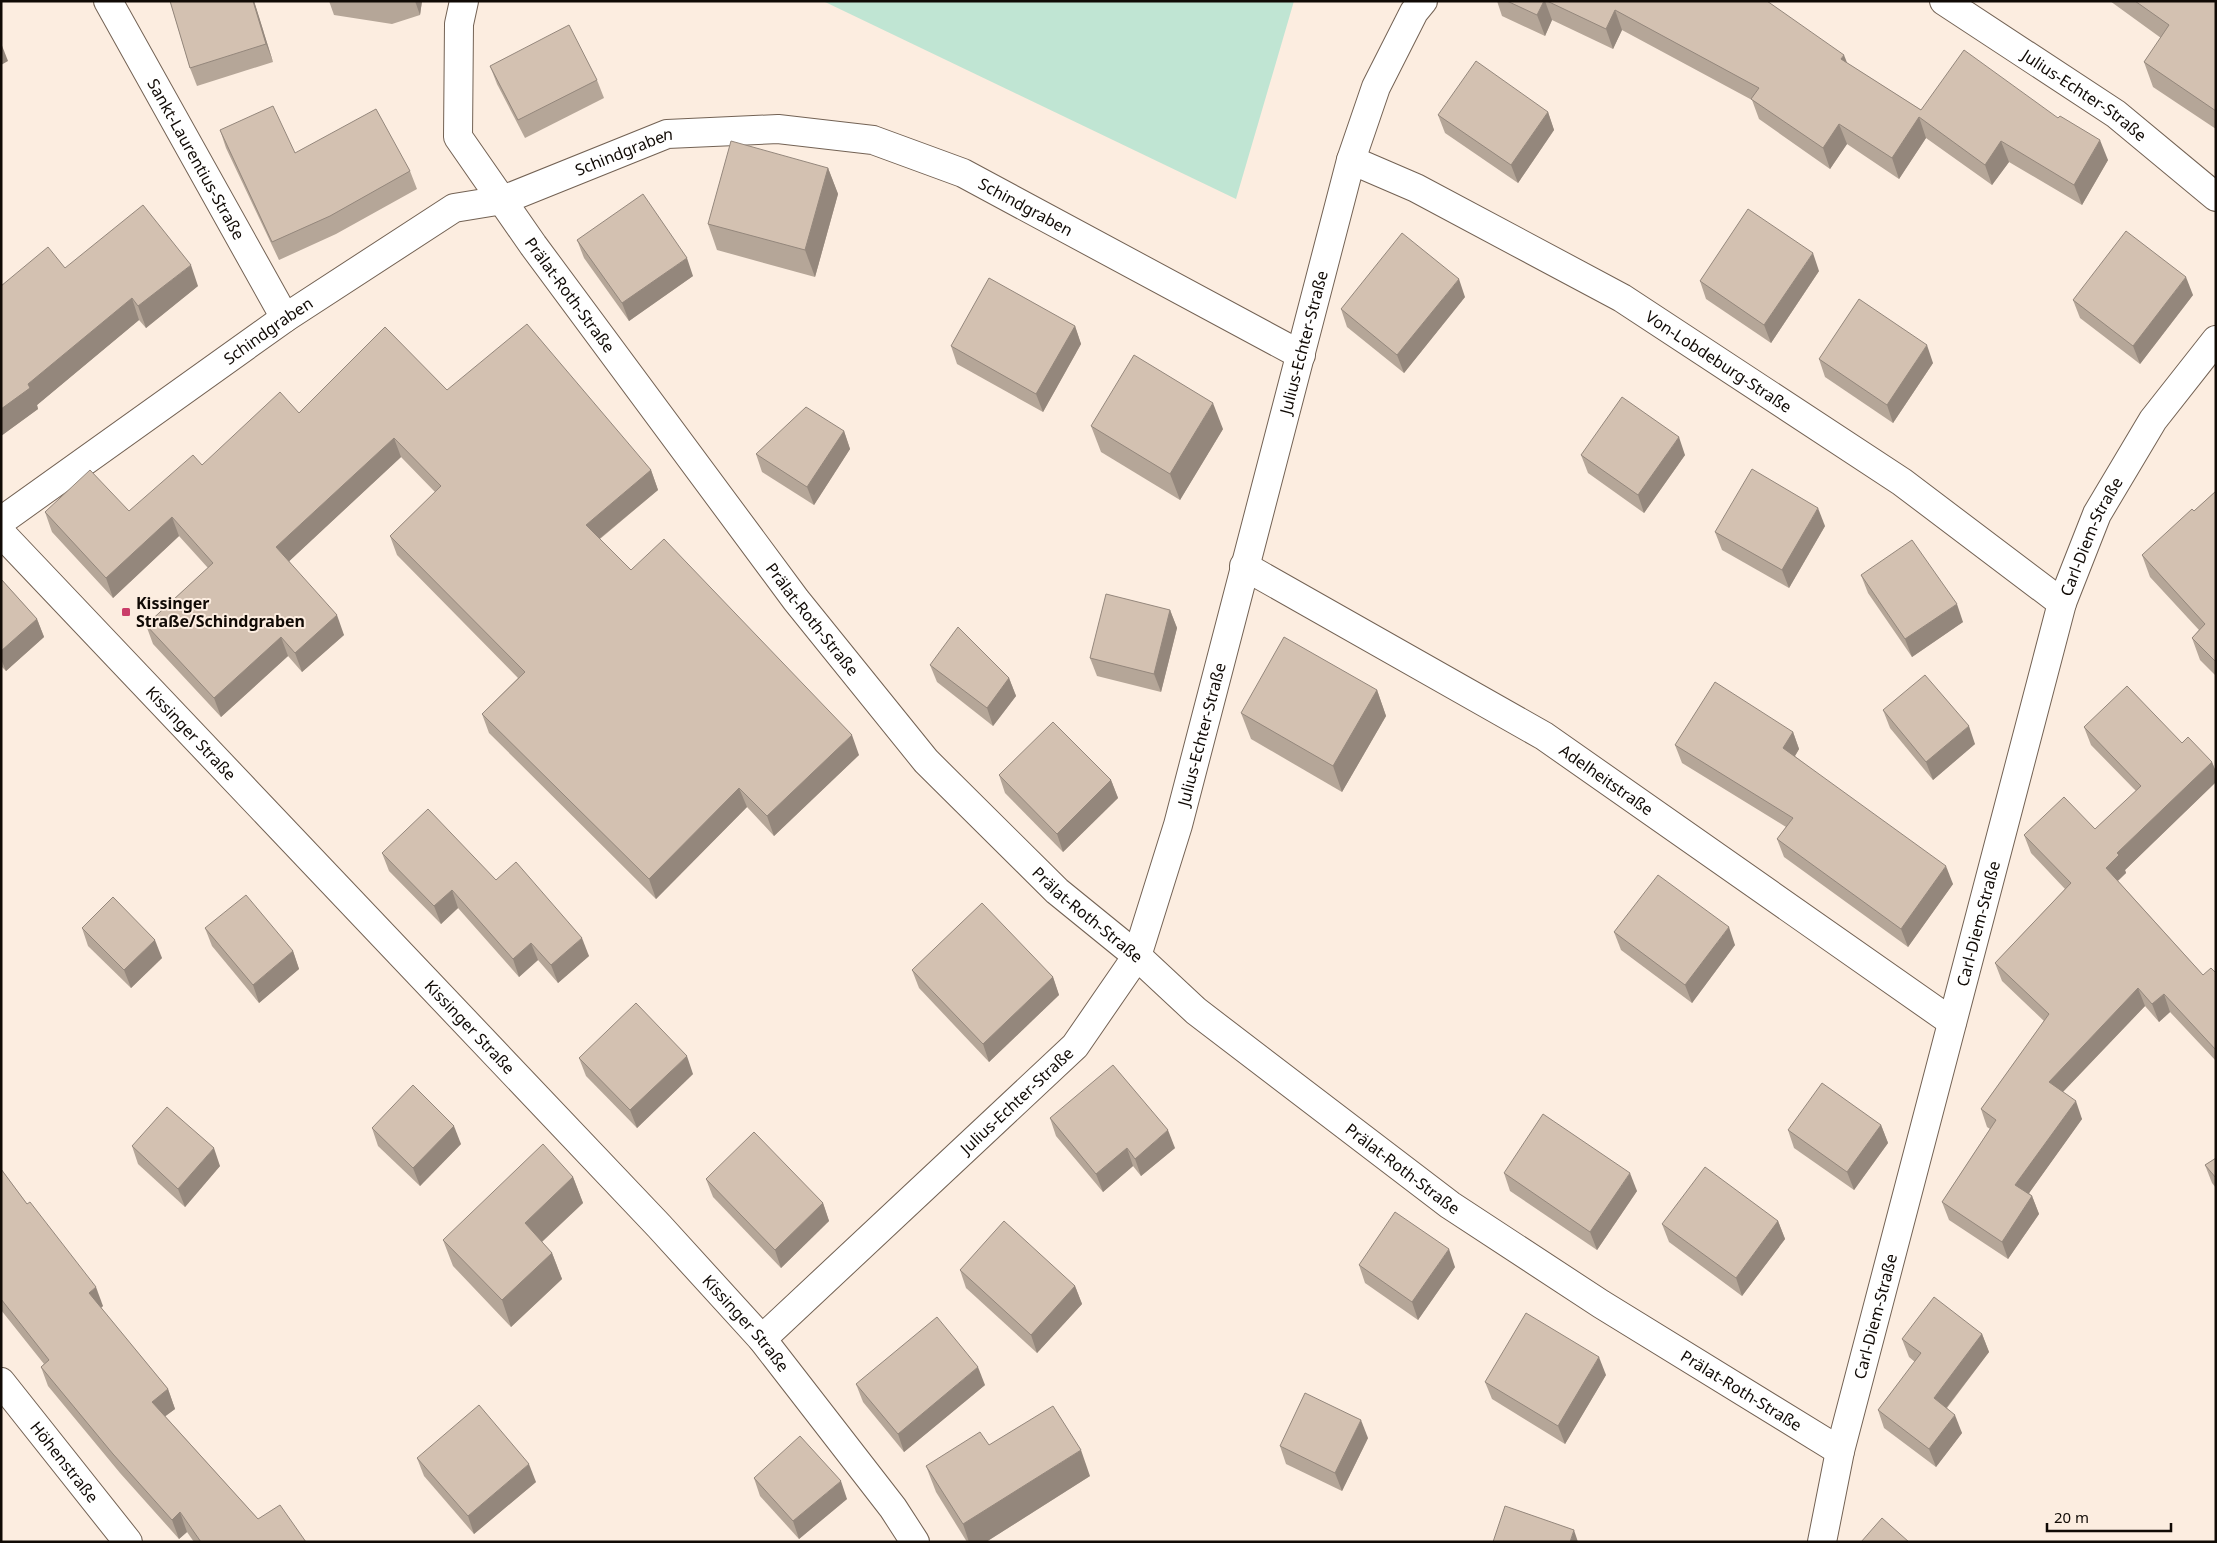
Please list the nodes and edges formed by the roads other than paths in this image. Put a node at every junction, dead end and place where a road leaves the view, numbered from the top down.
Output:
1 (108, 1) edge
2 (464, 1) edge
3 (1423, 1) edge
4 (1944, 1) edge
5 (1350, 160) junction
6 (2216, 197) edge
7 (503, 200) junction
8 (285, 318) junction
9 (2216, 340) edge
10 (1301, 355) junction
11 (1, 522) edge
12 (1, 533) edge
13 (1244, 566) junction
14 (2062, 604) junction
15 (1137, 956) junction
16 (1952, 1022) junction
17 (762, 1339) junction
18 (1, 1382) edge
19 (1840, 1451) junction
20 (128, 1542) edge
21 (915, 1542) edge
22 (1822, 1542) edge

1 - 8 street, Sankt-Laurentius-Straße
2 - 7 street, Prälat-Roth-Straße
3 - 5 street, Julius-Echter-Straße
4 - 6 street, Julius-Echter-Straße
5 - 10 street, Julius-Echter-Straße
5 - 14 street, Von-Lobdeburg-Straße
7 - 8 street, Schindgraben
7 - 10 street, Schindgraben
7 - 15 street, Prälat-Roth-Straße
8 - 11 street, Schindgraben
9 - 14 street, Carl-Diem-Straße
10 - 13 street, Julius-Echter-Straße
12 - 17 street, Kissinger Straße
13 - 15 street, Julius-Echter-Straße
13 - 16 street, Adelheitstraße
14 - 16 street, Carl-Diem-Straße
15 - 17 street, Julius-Echter-Straße
15 - 19 street, Prälat-Roth-Straße
16 - 19 street, Carl-Diem-Straße
17 - 21 street, Kissinger Straße
18 - 20 street, Höhenstraße
19 - 22 street, Carl-Diem-Straße

